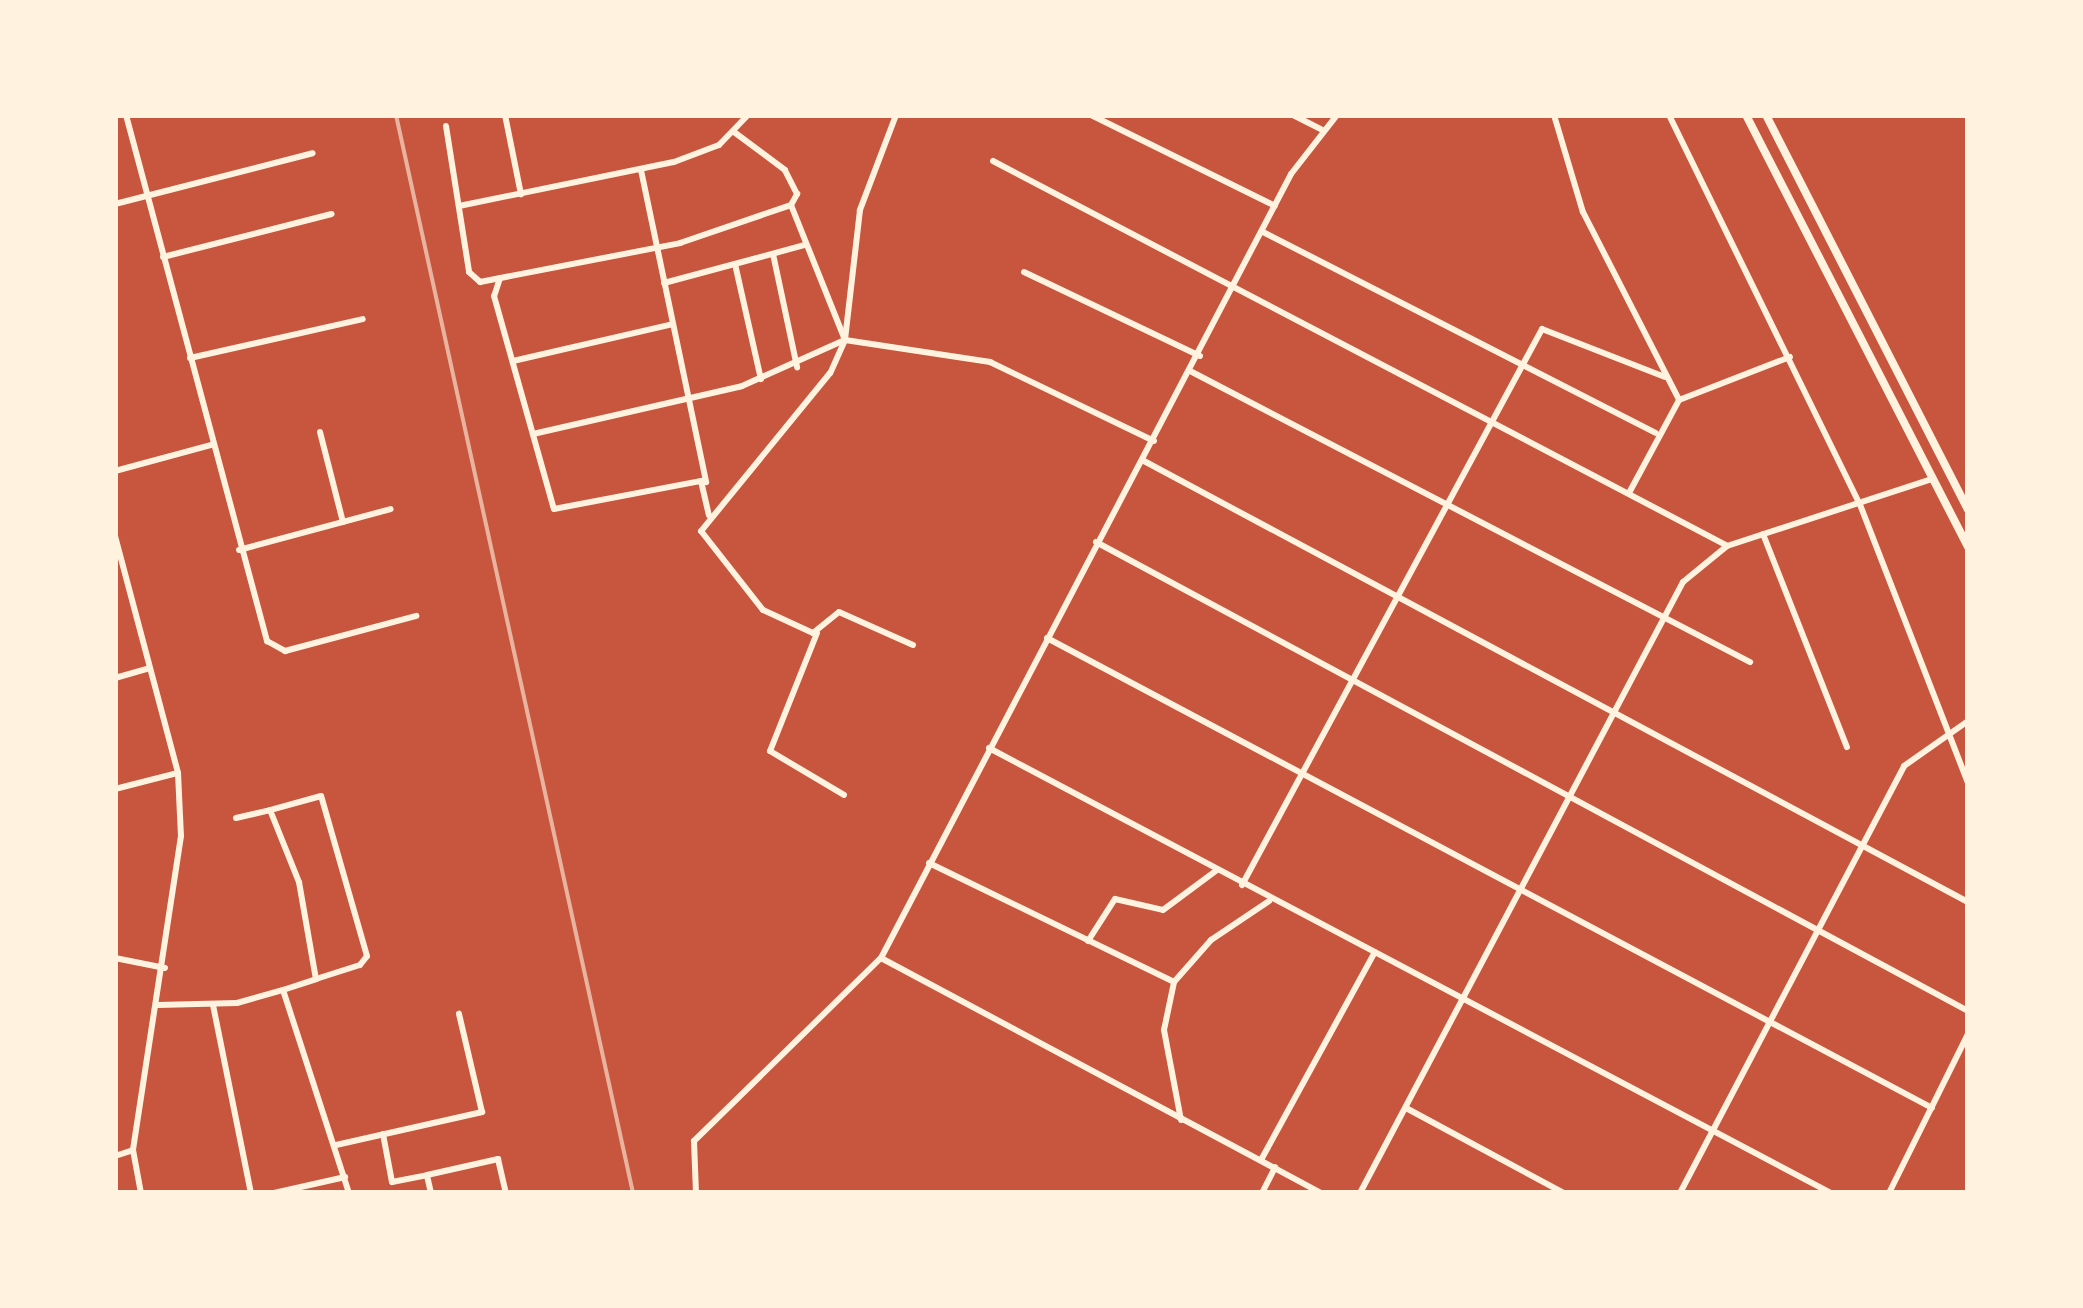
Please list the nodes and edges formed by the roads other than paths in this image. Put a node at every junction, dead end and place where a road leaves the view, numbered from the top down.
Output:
1 (126, 115) edge
2 (506, 115) edge
3 (748, 115) edge
4 (896, 115) edge
5 (1091, 115) edge
6 (1293, 115) edge
7 (1337, 115) edge
8 (1554, 115) edge
9 (1669, 115) edge
10 (1746, 115) edge
11 (1766, 115) edge
12 (446, 126) dead end
13 (1323, 130) junction
14 (734, 132) junction
15 (313, 153) dead end
16 (993, 160) dead end
17 (641, 170) junction
18 (147, 193) junction
19 (521, 194) junction
20 (115, 204) edge
21 (791, 204) junction
22 (459, 206) junction
23 (1275, 206) junction
24 (332, 214) dead end
25 (1263, 232) junction
26 (805, 245) junction
27 (656, 248) junction
28 (773, 254) junction
29 (163, 257) junction
30 (735, 264) junction
31 (1024, 272) dead end
32 (500, 278) junction
33 (664, 283) junction
34 (1236, 283) junction
35 (364, 319) dead end
36 (673, 324) junction
37 (846, 340) junction
38 (1200, 356) junction
39 (1790, 356) junction
40 (190, 358) junction
41 (512, 361) junction
42 (1523, 363) junction
43 (796, 366) junction
44 (1192, 372) junction
45 (1666, 377) junction
46 (762, 379) junction
47 (690, 399) junction
48 (1678, 400) junction
49 (1495, 419) junction
50 (320, 432) dead end
51 (533, 434) junction
52 (1656, 434) junction
53 (1154, 440) junction
54 (211, 445) junction
55 (1144, 461) junction
56 (115, 471) edge
57 (1932, 480) junction
58 (706, 486) junction
59 (1629, 492) junction
60 (1860, 502) junction
61 (1449, 507) junction
62 (390, 509) dead end
63 (1968, 510) edge
64 (710, 516) junction
65 (343, 522) junction
66 (1764, 534) junction
67 (115, 536) edge
68 (1096, 542) junction
69 (1727, 546) junction
70 (1968, 546) edge
71 (239, 550) junction
72 (1398, 598) junction
73 (416, 616) dead end
74 (1662, 621) junction
75 (817, 633) junction
76 (1047, 638) junction
77 (913, 645) dead end
78 (1750, 662) dead end
79 (150, 668) junction
80 (115, 678) edge
81 (1352, 680) junction
82 (1618, 713) junction
83 (1968, 721) edge
84 (1951, 729) junction
85 (1847, 747) dead end
86 (989, 748) junction
87 (178, 774) junction
88 (1298, 774) junction
89 (1968, 783) edge
90 (115, 788) edge
91 (844, 795) dead end
92 (1575, 796) junction
93 (270, 810) junction
94 (236, 818) dead end
95 (1866, 844) junction
96 (930, 862) junction
97 (1216, 870) junction
98 (1242, 885) junction
99 (1526, 886) junction
100 (1269, 900) junction
101 (1968, 902) edge
102 (1818, 932) junction
103 (1088, 941) junction
104 (1375, 952) junction
105 (115, 958) edge
106 (881, 958) junction
107 (165, 968) junction
108 (316, 979) junction
109 (1174, 982) junction
110 (283, 990) junction
111 (1465, 1000) junction
112 (213, 1004) junction
113 (158, 1005) junction
114 (1968, 1011) edge
115 (459, 1014) dead end
116 (1773, 1022) junction
117 (1968, 1034) edge
118 (1406, 1108) junction
119 (1932, 1108) junction
120 (1180, 1120) junction
121 (382, 1134) junction
122 (1711, 1134) junction
123 (336, 1145) junction
124 (133, 1150) junction
125 (115, 1156) edge
126 (1262, 1160) junction
127 (1275, 1167) junction
128 (426, 1175) junction
129 (345, 1177) junction
130 (140, 1193) edge
131 (251, 1193) edge
132 (274, 1193) edge
133 (350, 1193) edge
134 (431, 1193) edge
135 (506, 1193) edge
136 (696, 1193) edge
137 (1262, 1193) edge
138 (1321, 1193) edge
139 (1360, 1193) edge
140 (1564, 1193) edge
141 (1680, 1193) edge
142 (1832, 1193) edge
143 (1888, 1193) edge

1 - 18 street
2 - 19 street
3 - 14 street
4 - 37 street
5 - 23 street
6 - 13 street
7 - 13 street
8 - 45 street
9 - 39 street
10 - 57 street
11 - 63 street
12 - 22 street
13 - 23 street
14 - 17 street
14 - 21 street
15 - 18 street
16 - 34 street
17 - 19 street
17 - 27 street
18 - 20 street
18 - 29 street
19 - 22 street
21 - 26 street
21 - 27 street
22 - 32 street
23 - 25 street
24 - 29 street
25 - 34 street
25 - 42 street
26 - 28 street
26 - 37 street
27 - 32 street
27 - 33 street
28 - 30 street
28 - 43 street
29 - 40 street
30 - 33 street
30 - 46 street
31 - 38 street
32 - 41 street
33 - 36 street
34 - 38 street
34 - 49 street
35 - 40 street
36 - 41 street
36 - 47 street
37 - 43 street
37 - 53 street
37 - 64 street
38 - 44 street
39 - 48 street
39 - 60 street
40 - 54 street
41 - 51 street
42 - 45 street
42 - 49 street
42 - 52 street
43 - 46 street
44 - 53 street
44 - 61 street
45 - 48 street
46 - 47 street
47 - 51 street
47 - 58 street
48 - 52 street
49 - 59 street
49 - 61 street
50 - 65 street
51 - 58 street
52 - 59 street
53 - 55 street
54 - 56 street
54 - 71 street
55 - 68 street
55 - 72 street
57 - 60 street
57 - 70 street
58 - 64 street
59 - 69 street
60 - 66 street
60 - 84 street
61 - 72 street
61 - 74 street
62 - 65 street
64 - 75 street
65 - 71 street
66 - 69 street
66 - 85 street
67 - 79 street
68 - 76 street
68 - 81 street
69 - 74 street
71 - 73 street
72 - 81 street
72 - 82 street
74 - 78 street
74 - 82 street
75 - 77 street
75 - 91 street
76 - 86 street
76 - 88 street
79 - 80 street
79 - 87 street
81 - 88 street
81 - 92 street
82 - 92 street
82 - 95 street
83 - 84 street
84 - 89 street
84 - 95 street
86 - 96 street
86 - 97 street
87 - 90 street
87 - 107 street
88 - 98 street
88 - 99 street
92 - 99 street
92 - 102 street
93 - 94 street
93 - 108 street
93 - 108 street
95 - 101 street
95 - 102 street
96 - 103 street
96 - 106 street
97 - 98 street
97 - 103 street
98 - 100 street
99 - 111 street
99 - 116 street
100 - 104 street
100 - 109 street
102 - 114 street
102 - 116 street
103 - 109 street
104 - 111 street
104 - 126 street
105 - 107 street
106 - 120 street
106 - 136 street
107 - 113 street
108 - 110 street
109 - 120 street
110 - 112 street
110 - 123 street
111 - 118 street
111 - 122 street
112 - 113 street
112 - 131 street
113 - 124 street
115 - 121 street
116 - 119 street
116 - 122 street
117 - 119 street
118 - 139 street
118 - 140 street
119 - 143 street
120 - 126 street
121 - 123 street
121 - 128 street
122 - 141 street
122 - 142 street
123 - 129 street
124 - 125 street
124 - 130 street
126 - 127 street
127 - 137 street
127 - 138 street
128 - 134 street
128 - 135 street
129 - 132 street
129 - 133 street

